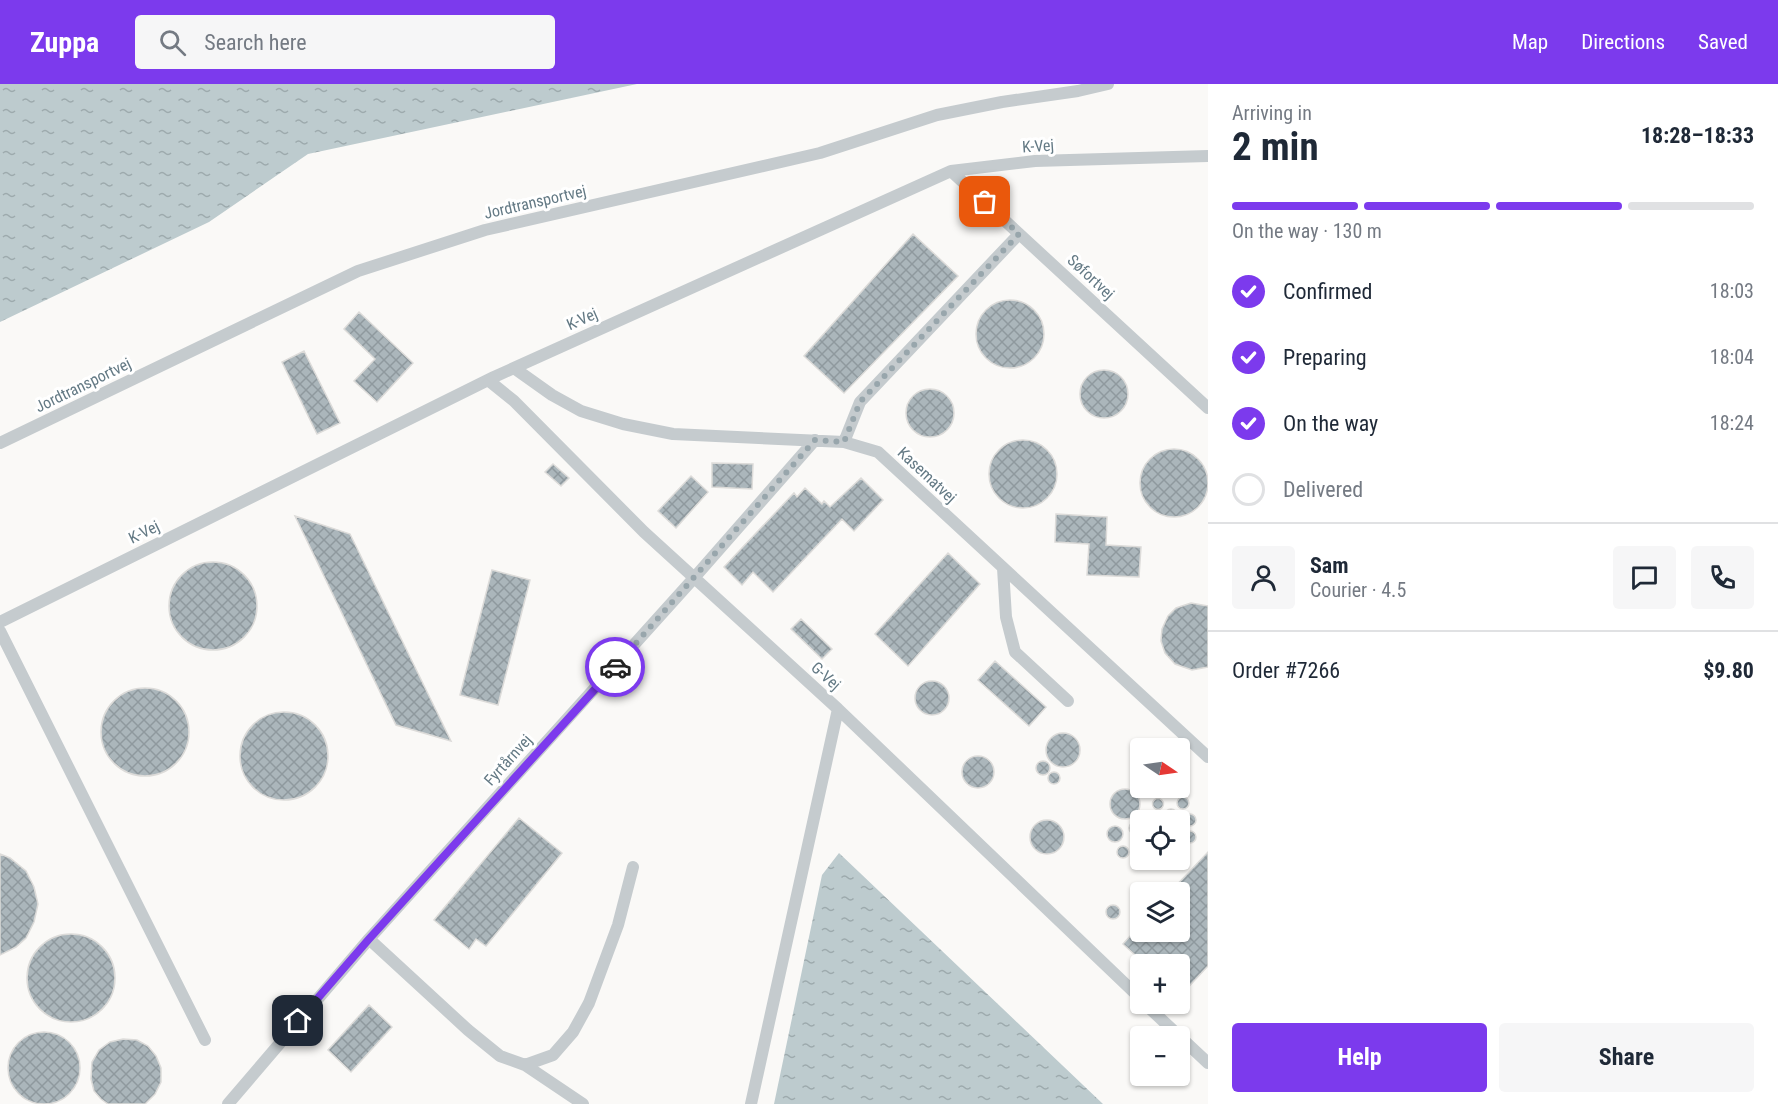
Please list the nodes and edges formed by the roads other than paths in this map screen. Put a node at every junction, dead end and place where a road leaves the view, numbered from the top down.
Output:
1 (1108, 84) edge
2 (1208, 156) edge
3 (951, 171) junction
4 (1019, 234) junction
5 (514, 368) junction
6 (488, 380) junction
7 (1208, 408) edge
8 (815, 440) junction
9 (844, 442) junction
10 (0, 443) edge
11 (1003, 568) junction
12 (694, 578) junction
13 (0, 622) edge
14 (0, 631) edge
15 (1068, 701) dead end
16 (838, 709) junction
17 (1208, 757) edge
18 (633, 867) dead end
19 (369, 939) junction
20 (1130, 989) edge
21 (1156, 1014) edge
22 (205, 1040) dead end
23 (1208, 1063) edge
24 (525, 1065) junction
25 (228, 1104) edge
26 (583, 1104) edge
27 (752, 1104) edge

1 - 10 lane, Jordtransportvej
2 - 3 lane, K-Vej
3 - 4 lane, Søfortvej
3 - 5 lane, K-Vej
4 - 7 lane, Søfortvej
4 - 9 lane
5 - 6 lane, K-Vej
5 - 8 lane, Kasematvej
6 - 12 lane, G-Vej
6 - 13 lane, K-Vej
8 - 9 lane, Kasematvej
8 - 12 lane, Fyrtårnvej
9 - 11 lane, Kasematvej
11 - 15 lane
11 - 17 lane, Kasematvej
12 - 16 lane, G-Vej
12 - 19 lane, Fyrtårnvej
14 - 22 lane
16 - 20 lane, G-Vej
16 - 27 lane
18 - 24 lane
19 - 24 lane
19 - 25 lane, Fyrtårnvej
21 - 23 lane
24 - 26 lane

